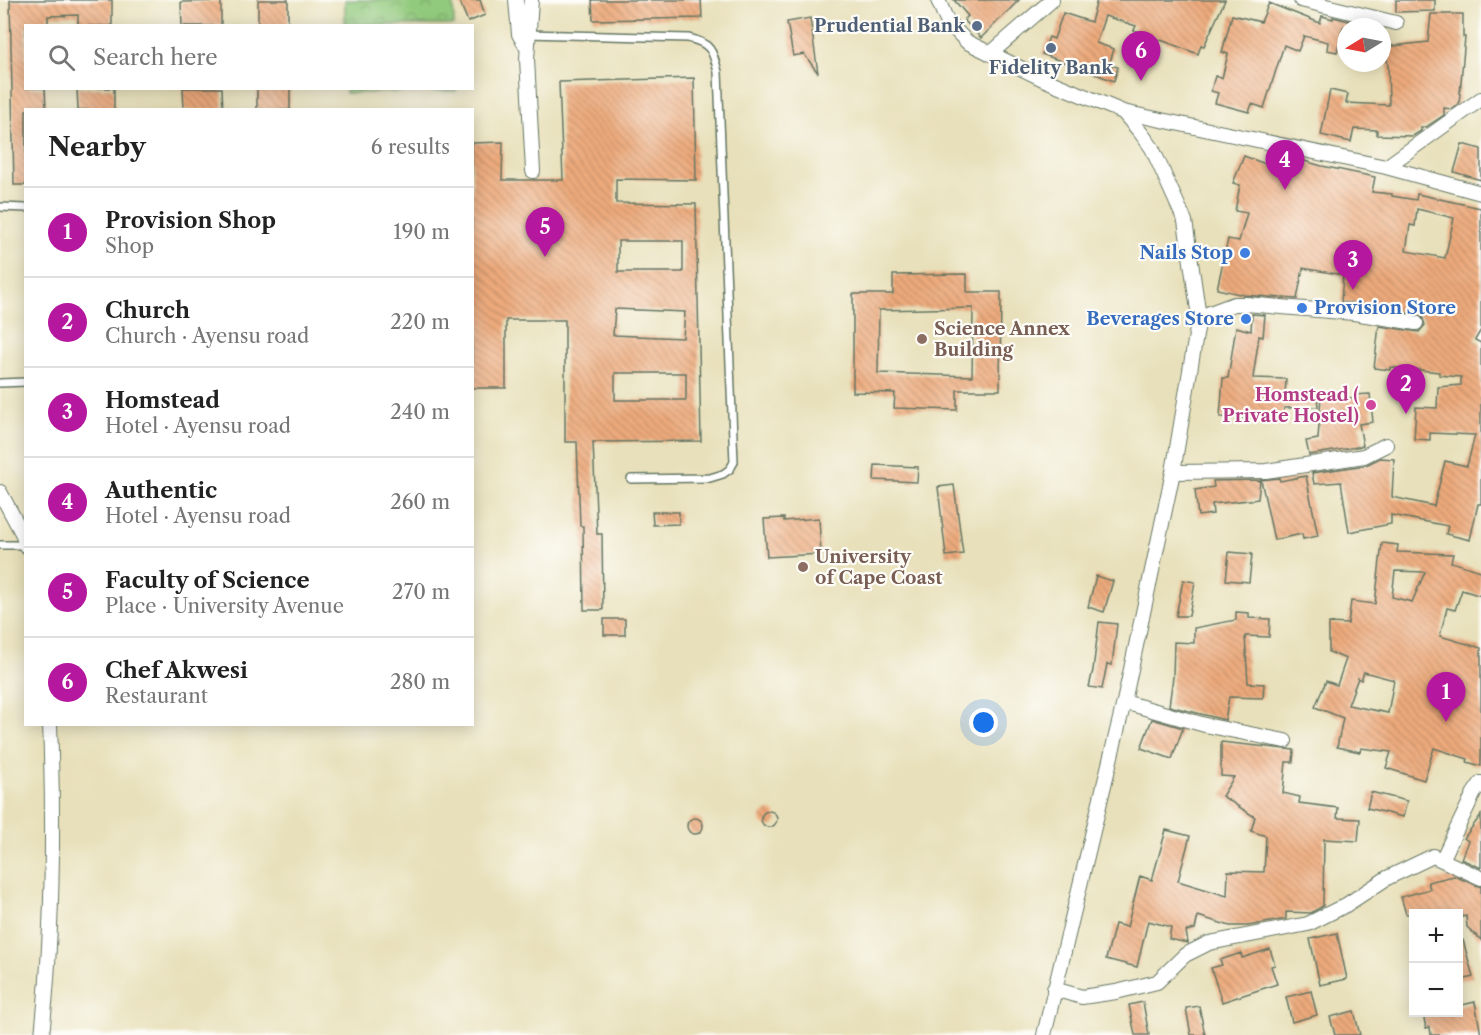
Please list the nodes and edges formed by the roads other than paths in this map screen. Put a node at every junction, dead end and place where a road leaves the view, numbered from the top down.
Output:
1 (516, 0) edge
2 (531, 0) edge
3 (938, 0) edge
4 (1052, 0) edge
5 (1301, 0) edge
6 (1396, 23) dead end
7 (525, 34) junction
8 (990, 54) junction
9 (1481, 99) edge
10 (1123, 112) junction
11 (1386, 167) junction
12 (533, 171) dead end
13 (1481, 193) edge
14 (0, 207) edge
15 (24, 208) edge
16 (1199, 317) junction
17 (1416, 322) dead end
18 (24, 382) edge
19 (0, 383) edge
20 (1386, 445) dead end
21 (1173, 472) junction
22 (631, 479) dead end
23 (0, 492) edge
24 (24, 541) edge
25 (0, 545) edge
26 (24, 545) edge
27 (1124, 702) junction
28 (50, 726) edge
29 (1286, 741) dead end
30 (1481, 783) edge
31 (1442, 860) junction
32 (1481, 878) edge
33 (1054, 989) junction
34 (42, 1035) edge
35 (1044, 1035) edge

1 - 7 street
2 - 7 street
3 - 8 street
4 - 8 street
5 - 6 street
7 - 12 street
7 - 22 lane
8 - 10 street
9 - 11 street
10 - 11 street
10 - 16 street
11 - 13 street
14 - 15 lane
16 - 17 street
16 - 21 street
18 - 19 lane
20 - 21 street
21 - 27 street
23 - 24 street
25 - 26 lane
27 - 29 street
27 - 33 street
28 - 34 street
30 - 31 street
31 - 32 street
31 - 33 street
33 - 35 street

